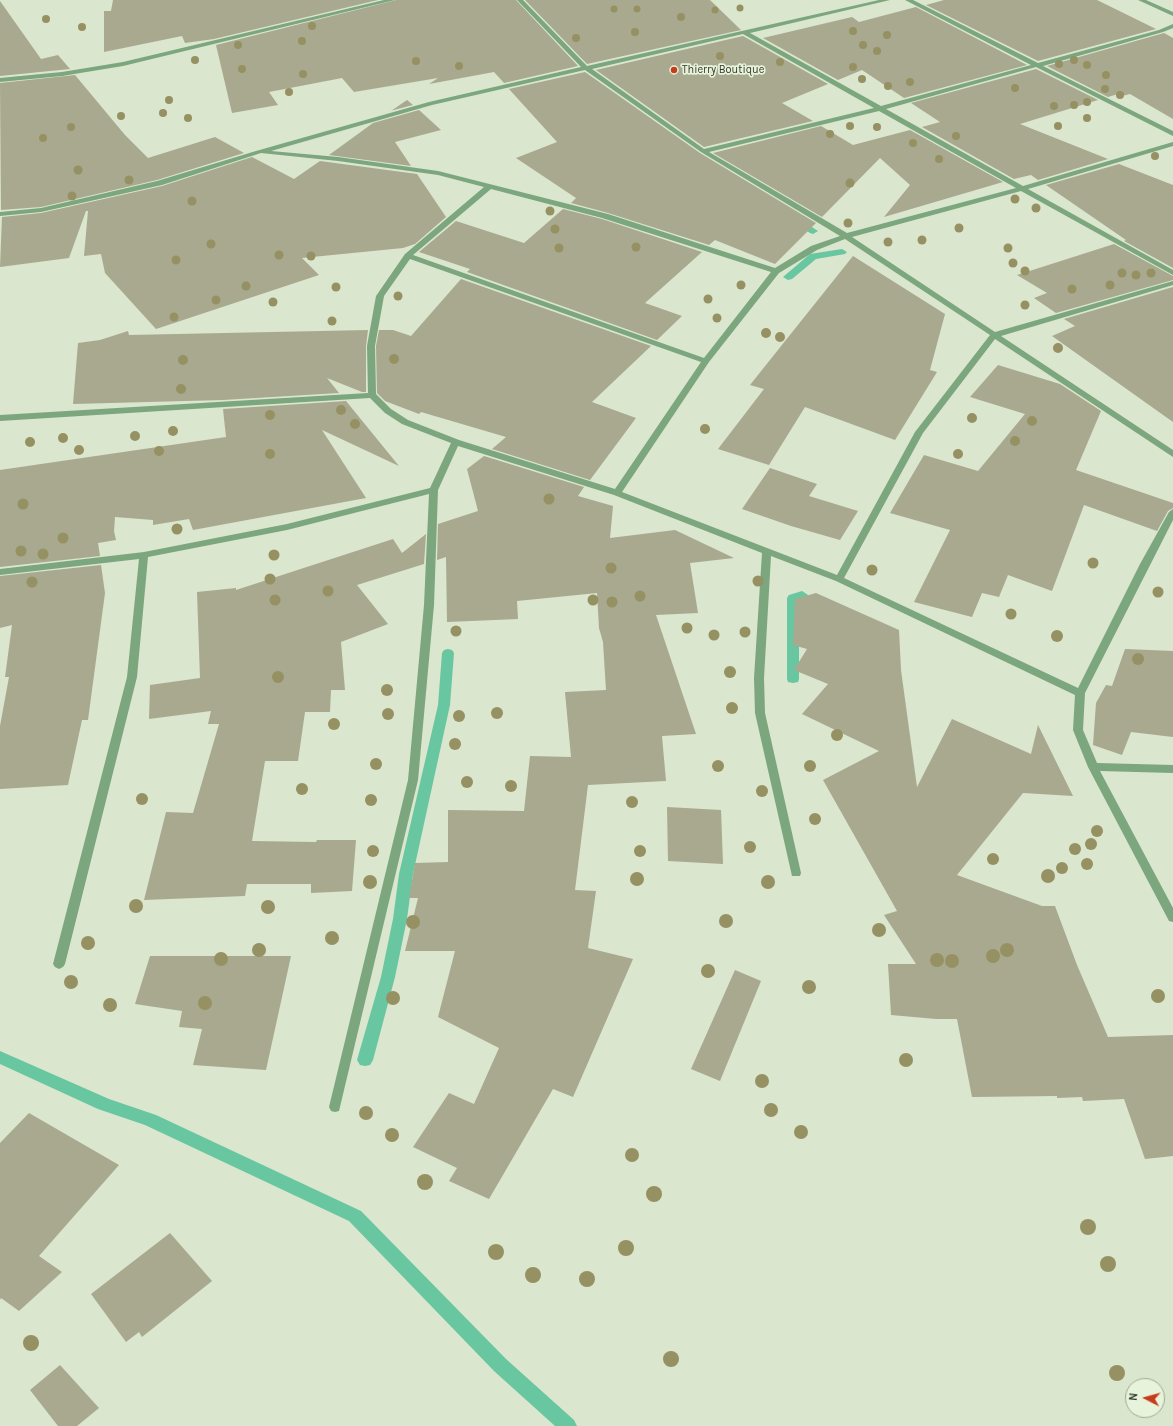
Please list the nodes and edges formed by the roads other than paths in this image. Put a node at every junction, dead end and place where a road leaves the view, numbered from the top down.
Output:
1 (392, 0) edge
2 (520, 0) edge
3 (887, 0) edge
4 (908, 0) edge
5 (1141, 0) edge
6 (1173, 14) edge
7 (1173, 26) edge
8 (744, 32) junction
9 (1039, 65) junction
10 (586, 67) junction
11 (0, 80) edge
12 (882, 108) junction
13 (1173, 134) edge
14 (1173, 144) edge
15 (258, 152) junction
16 (703, 152) junction
17 (490, 186) junction
18 (1023, 188) junction
19 (0, 214) edge
20 (846, 236) junction
21 (408, 256) junction
22 (776, 271) junction
23 (1173, 273) edge
24 (1173, 284) edge
25 (994, 336) junction
26 (706, 361) junction
27 (372, 395) junction
28 (0, 418) edge
29 (456, 442) junction
30 (1173, 454) edge
31 (434, 490) junction
32 (617, 493) junction
33 (1173, 512) edge
34 (767, 551) junction
35 (144, 555) junction
36 (0, 572) edge
37 (839, 579) junction
38 (1080, 693) junction
39 (1093, 767) junction
40 (1173, 769) edge
41 (796, 873) dead end
42 (1173, 918) edge
43 (59, 964) dead end
44 (335, 1107) dead end

1 - 11 street
2 - 10 street
3 - 8 street
4 - 9 street
5 - 6 street
7 - 9 street
8 - 10 street
8 - 12 street
9 - 12 street
9 - 13 street
10 - 15 street
10 - 16 street
12 - 16 street
12 - 18 street
14 - 18 street
15 - 17 street
15 - 19 street
16 - 20 street
17 - 21 street
17 - 22 street
18 - 20 street
18 - 23 street
20 - 22 street
20 - 25 street
21 - 26 street
21 - 27 street
22 - 26 street
24 - 25 street
25 - 30 street
25 - 37 street
26 - 32 street
27 - 28 street
27 - 29 street
29 - 31 street
29 - 32 street
31 - 35 street
31 - 44 street
32 - 34 street
33 - 38 street
34 - 37 street
34 - 41 street
35 - 36 street
35 - 43 street
37 - 38 street
38 - 39 street
39 - 40 street
39 - 42 street

